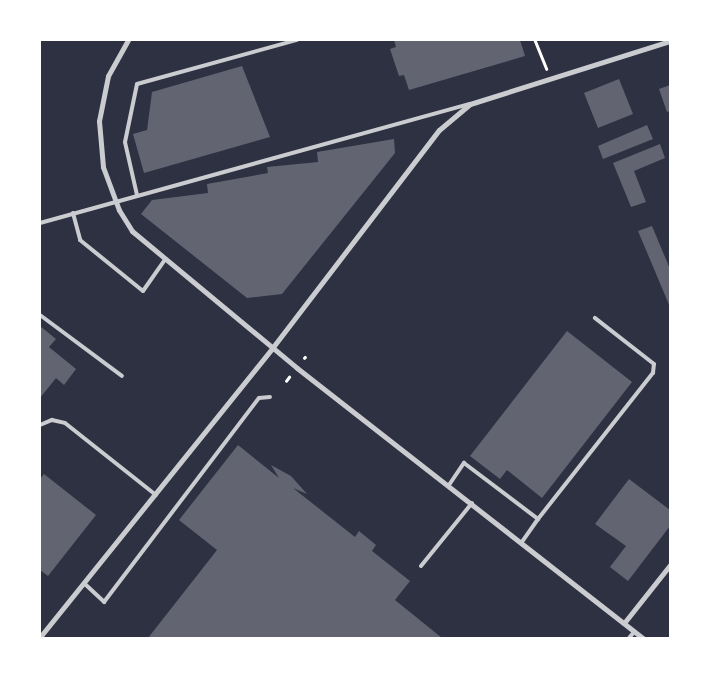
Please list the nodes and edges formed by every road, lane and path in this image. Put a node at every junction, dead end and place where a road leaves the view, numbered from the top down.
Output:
1 (128, 40) edge
2 (297, 40) edge
3 (536, 40) edge
4 (670, 41) edge
5 (546, 64) dead end
6 (470, 104) junction
7 (137, 195) junction
8 (115, 201) junction
9 (73, 213) junction
10 (40, 223) edge
11 (165, 260) junction
12 (40, 315) edge
13 (595, 318) dead end
14 (273, 348) junction
15 (122, 376) dead end
16 (289, 377) dead end
17 (286, 381) dead end
18 (270, 397) dead end
19 (40, 425) edge
20 (449, 485) junction
21 (156, 495) junction
22 (472, 503) junction
23 (538, 519) junction
24 (522, 542) junction
25 (421, 566) dead end
26 (670, 566) edge
27 (86, 585) junction
28 (624, 623) junction
29 (634, 632) junction
30 (40, 637) edge
31 (629, 638) edge
32 (643, 638) edge

1 - 8 street
2 - 7 lane
3 - 5 path
4 - 6 street
6 - 7 lane
6 - 14 street
7 - 8 lane
8 - 9 lane
8 - 11 street
9 - 10 lane
9 - 11 lane
11 - 14 street
12 - 15 lane
13 - 23 lane
14 - 20 street
14 - 21 street
16 - 17 path
18 - 27 lane
19 - 21 lane
20 - 22 street
20 - 23 lane
21 - 27 street
22 - 24 street
22 - 25 lane
23 - 24 lane
24 - 28 street
26 - 28 street
27 - 30 street
28 - 29 street
29 - 31 lane
29 - 32 street

